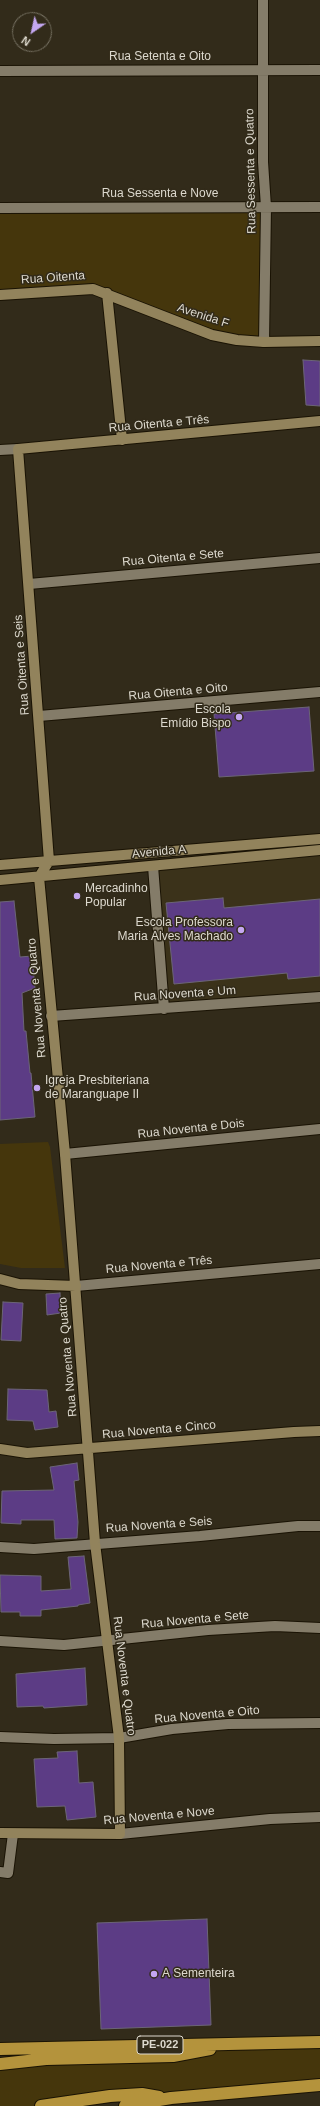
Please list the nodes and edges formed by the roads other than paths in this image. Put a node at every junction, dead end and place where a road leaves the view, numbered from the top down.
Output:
1 (263, 0) edge
2 (262, 69) junction
3 (320, 70) edge
4 (0, 71) edge
5 (266, 207) junction
6 (320, 207) edge
7 (0, 208) edge
8 (107, 293) junction
9 (0, 295) edge
10 (320, 341) edge
11 (264, 342) junction
12 (320, 421) edge
13 (122, 440) junction
14 (18, 449) junction
15 (0, 450) edge
16 (320, 558) edge
17 (29, 584) junction
18 (320, 692) edge
19 (39, 716) junction
20 (320, 839) edge
21 (320, 850) edge
22 (49, 861) junction
23 (0, 865) edge
24 (153, 866) junction
25 (39, 877) junction
26 (0, 880) edge
27 (320, 996) edge
28 (164, 1009) junction
29 (51, 1016) junction
30 (320, 1129) edge
31 (65, 1154) junction
32 (320, 1264) edge
33 (0, 1279) edge
34 (76, 1286) junction
35 (320, 1431) edge
36 (89, 1448) junction
37 (0, 1449) edge
38 (320, 1526) edge
39 (95, 1543) junction
40 (0, 1548) edge
41 (320, 1628) edge
42 (0, 1641) edge
43 (106, 1642) junction
44 (320, 1723) edge
45 (0, 1737) edge
46 (119, 1738) junction
47 (320, 1817) edge
48 (0, 1833) edge
49 (13, 1834) junction
50 (120, 1834) junction
51 (0, 1872) edge
52 (320, 2042) edge
53 (235, 2043) junction
54 (0, 2049) edge
55 (0, 2064) edge
56 (320, 2085) edge
57 (171, 2098) junction
58 (41, 2106) edge
59 (125, 2106) edge

1 - 2 street, Rua Sessenta e Quatro
2 - 3 street, Rua Setenta e Oito
2 - 4 street, Rua Setenta e Oito
2 - 5 street, Rua Sessenta e Quatro
5 - 6 street, Rua Sessenta e Nove
5 - 7 street, Rua Sessenta e Nove
5 - 11 street, Rua Sessenta e Quatro
8 - 9 street, Rua Oitenta
8 - 11 street, Avenida F
8 - 13 street
10 - 11 street, Avenida F
12 - 13 street, Rua Oitenta e Três
13 - 14 street, Rua Oitenta e Três
14 - 15 street, Rua Oitenta e Três
14 - 17 street, Rua Oitenta e Seis
16 - 17 street, Rua Oitenta e Sete
17 - 19 street, Rua Oitenta e Seis
18 - 19 street, Rua Oitenta e Oito
19 - 22 street, Rua Oitenta e Seis
20 - 22 street, Avenida A
21 - 24 street, Avenida A
22 - 23 street, Avenida A
22 - 25 street
24 - 25 street, Avenida A
24 - 28 street
25 - 26 street, Avenida A
25 - 29 street, Rua Noventa e Quatro
27 - 28 street, Rua Noventa e Um
28 - 29 street, Rua Noventa e Um
29 - 31 street, Rua Noventa e Quatro
30 - 31 street, Rua Noventa e Dois
31 - 34 street, Rua Noventa e Quatro
32 - 34 street, Rua Noventa e Três
33 - 34 street, Rua Noventa e Três
34 - 36 street, Rua Noventa e Quatro
35 - 36 street, Rua Noventa e Cinco
36 - 37 street, Rua Noventa e Cinco
36 - 39 street, Rua Noventa e Quatro
38 - 39 street, Rua Noventa e Seis
39 - 40 street, Rua Noventa e Seis
39 - 43 street, Rua Noventa e Quatro
41 - 43 street, Rua Noventa e Sete
42 - 43 street, Rua Noventa e Sete
43 - 46 street, Rua Noventa e Quatro
44 - 46 street, Rua Noventa e Oito
45 - 46 street, Rua Noventa e Oito
46 - 50 street, Rua Noventa e Quatro
47 - 50 street, Rua Noventa e Nove
48 - 49 street, Rua Noventa e Nove
49 - 50 street, Rua Noventa e Nove
49 - 51 street
52 - 53 highway, PE-022
53 - 54 highway, PE-022
53 - 55 highway
56 - 57 highway
57 - 58 highway
57 - 59 highway

